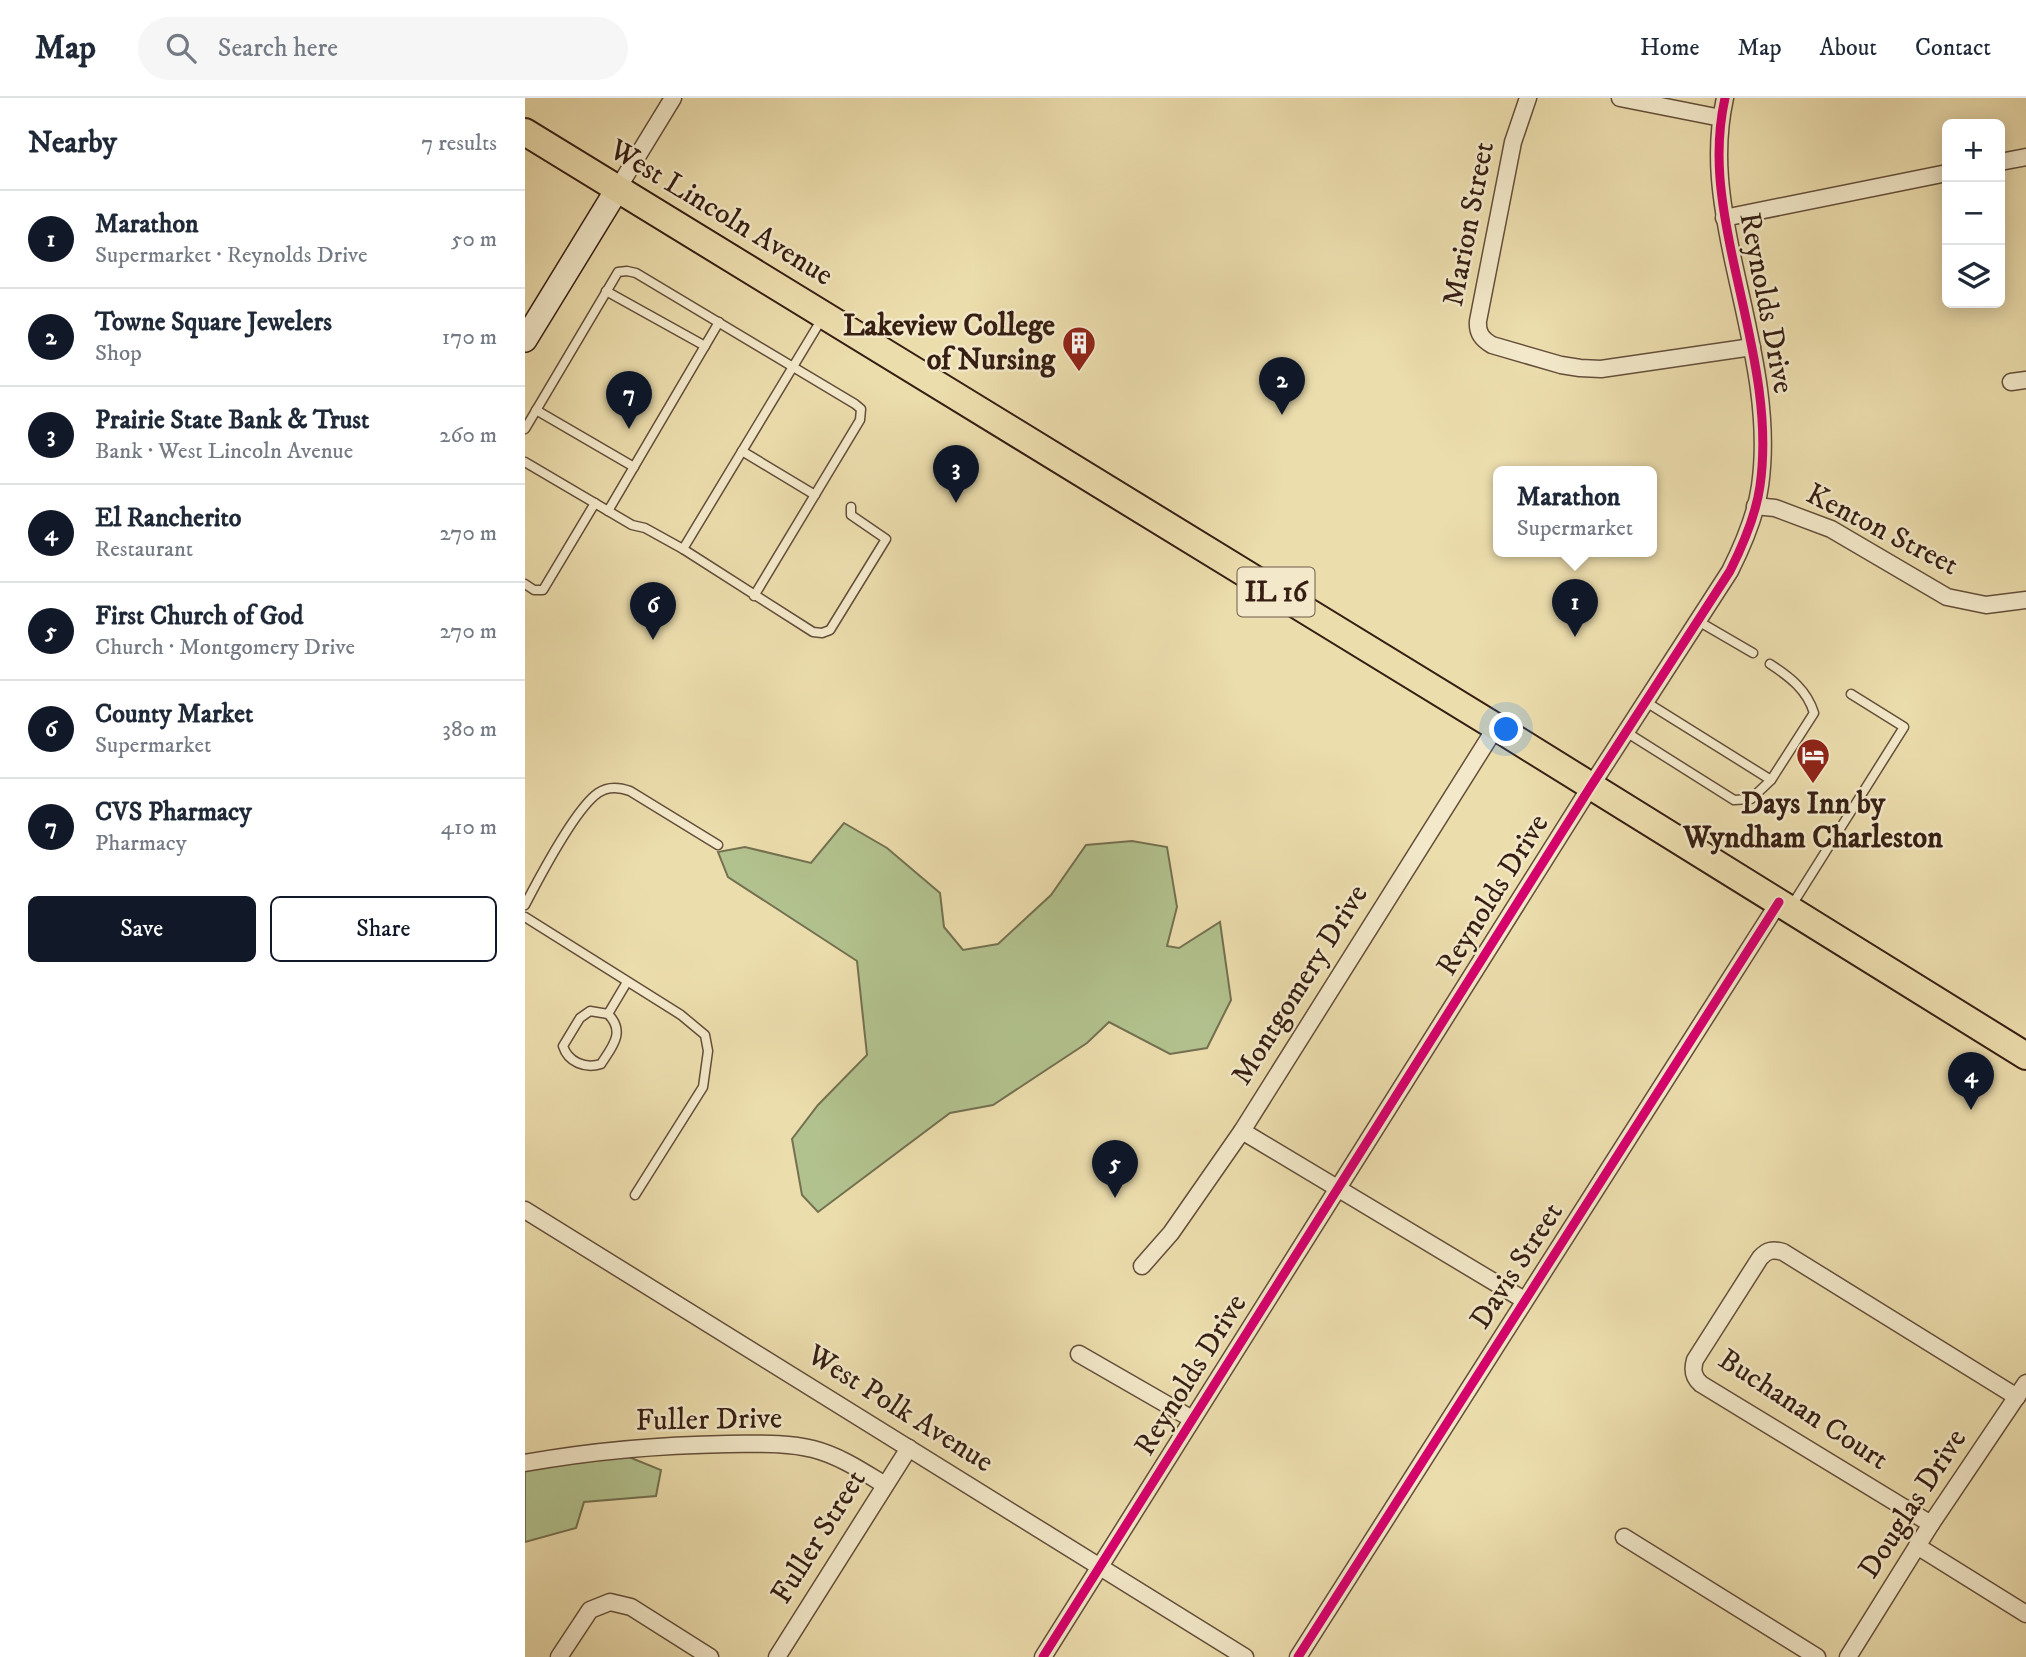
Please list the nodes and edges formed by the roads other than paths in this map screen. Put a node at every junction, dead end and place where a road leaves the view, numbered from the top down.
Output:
1 (673, 98) edge
2 (1528, 98) edge
3 (1620, 98) edge
4 (1725, 98) edge
5 (1721, 118) junction
6 (525, 132) edge
7 (2026, 157) edge
8 (2005, 161) edge
9 (1942, 174) edge
10 (618, 188) junction
11 (1724, 218) junction
12 (607, 291) junction
13 (824, 315) junction
14 (719, 322) junction
15 (525, 341) edge
16 (705, 346) junction
17 (1752, 347) junction
18 (793, 366) junction
19 (536, 410) junction
20 (525, 429) edge
21 (742, 451) junction
22 (525, 462) edge
23 (633, 467) junction
24 (815, 495) junction
25 (595, 503) junction
26 (1755, 506) junction
27 (851, 507) dead end
28 (608, 512) junction
29 (683, 549) junction
30 (525, 584) edge
31 (754, 596) junction
32 (2026, 600) edge
33 (1697, 621) junction
34 (1753, 653) dead end
35 (1770, 664) dead end
36 (1851, 694) dead end
37 (1645, 702) junction
38 (1496, 727) junction
39 (1626, 732) junction
40 (1771, 780) junction
41 (1591, 786) junction
42 (718, 845) dead end
43 (525, 905) edge
44 (1785, 905) junction
45 (525, 917) edge
46 (627, 982) junction
47 (608, 1014) junction
48 (2026, 1056) edge
49 (1243, 1131) junction
50 (1338, 1189) junction
51 (635, 1195) dead end
52 (525, 1210) edge
53 (1142, 1266) dead end
54 (1524, 1300) junction
55 (1079, 1354) dead end
56 (2022, 1390) edge
57 (1192, 1419) junction
58 (909, 1448) junction
59 (525, 1463) edge
60 (885, 1485) junction
61 (1931, 1524) junction
62 (1624, 1537) dead end
63 (1917, 1546) junction
64 (1100, 1566) junction
65 (2026, 1614) edge
66 (559, 1657) edge
67 (710, 1657) edge
68 (777, 1657) edge
69 (1043, 1657) edge
70 (1245, 1657) edge
71 (1298, 1657) edge
72 (1817, 1657) edge
73 (1848, 1657) edge

1 - 10 street
2 - 17 street, Marion Street
3 - 5 street
4 - 5 street, Reynolds Drive
5 - 11 street, Reynolds Drive
6 - 10 main road, West Lincoln Avenue / IL 16
7 - 8 street
9 - 11 street
10 - 13 main road, West Lincoln Avenue / IL 16
10 - 15 street
11 - 17 street, Reynolds Drive
12 - 14 lane
12 - 16 lane
12 - 19 lane
13 - 18 lane
13 - 38 main road, West Lincoln Avenue / IL 16
14 - 16 lane
14 - 18 lane
16 - 23 lane
17 - 26 street, Reynolds Drive
18 - 21 lane
18 - 24 lane
19 - 20 lane
19 - 23 lane
21 - 24 lane
21 - 29 lane
22 - 25 lane
23 - 28 lane
24 - 31 lane
25 - 28 lane
25 - 30 lane
26 - 32 street, Kenton Street
26 - 33 street, Reynolds Drive
27 - 31 lane
28 - 29 lane
29 - 31 lane
33 - 34 lane
33 - 37 street, Reynolds Drive
35 - 40 lane
36 - 44 lane
37 - 39 street, Reynolds Drive
37 - 40 lane
38 - 41 main road, West Lincoln Avenue / IL 16
38 - 49 street, Montgomery Drive
39 - 40 lane
39 - 41 street, Reynolds Drive
41 - 44 main road, West Lincoln Avenue / IL 16
41 - 50 street, Reynolds Drive
42 - 43 lane
44 - 48 main road, West Lincoln Avenue / IL 16
44 - 54 street, Davis Street
45 - 46 lane
46 - 47 lane
46 - 51 lane
47 - 47 lane
49 - 50 street
49 - 53 street, Montgomery Drive
50 - 54 street
50 - 57 street, Reynolds Drive
52 - 58 street, West Polk Avenue
54 - 71 street, Davis Street
55 - 57 street, Reynolds Drive
56 - 61 street, Douglas Drive
56 - 61 street, Buchanan Court
57 - 64 street, Reynolds Drive
58 - 60 street, Fuller Street
58 - 64 street, West Polk Avenue
59 - 60 street, Fuller Drive
60 - 68 street, Fuller Street
61 - 63 street, Douglas Drive
62 - 72 street
63 - 65 street
63 - 73 street, Douglas Drive
64 - 69 street, Reynolds Drive
64 - 70 street, West Polk Avenue
66 - 67 street

